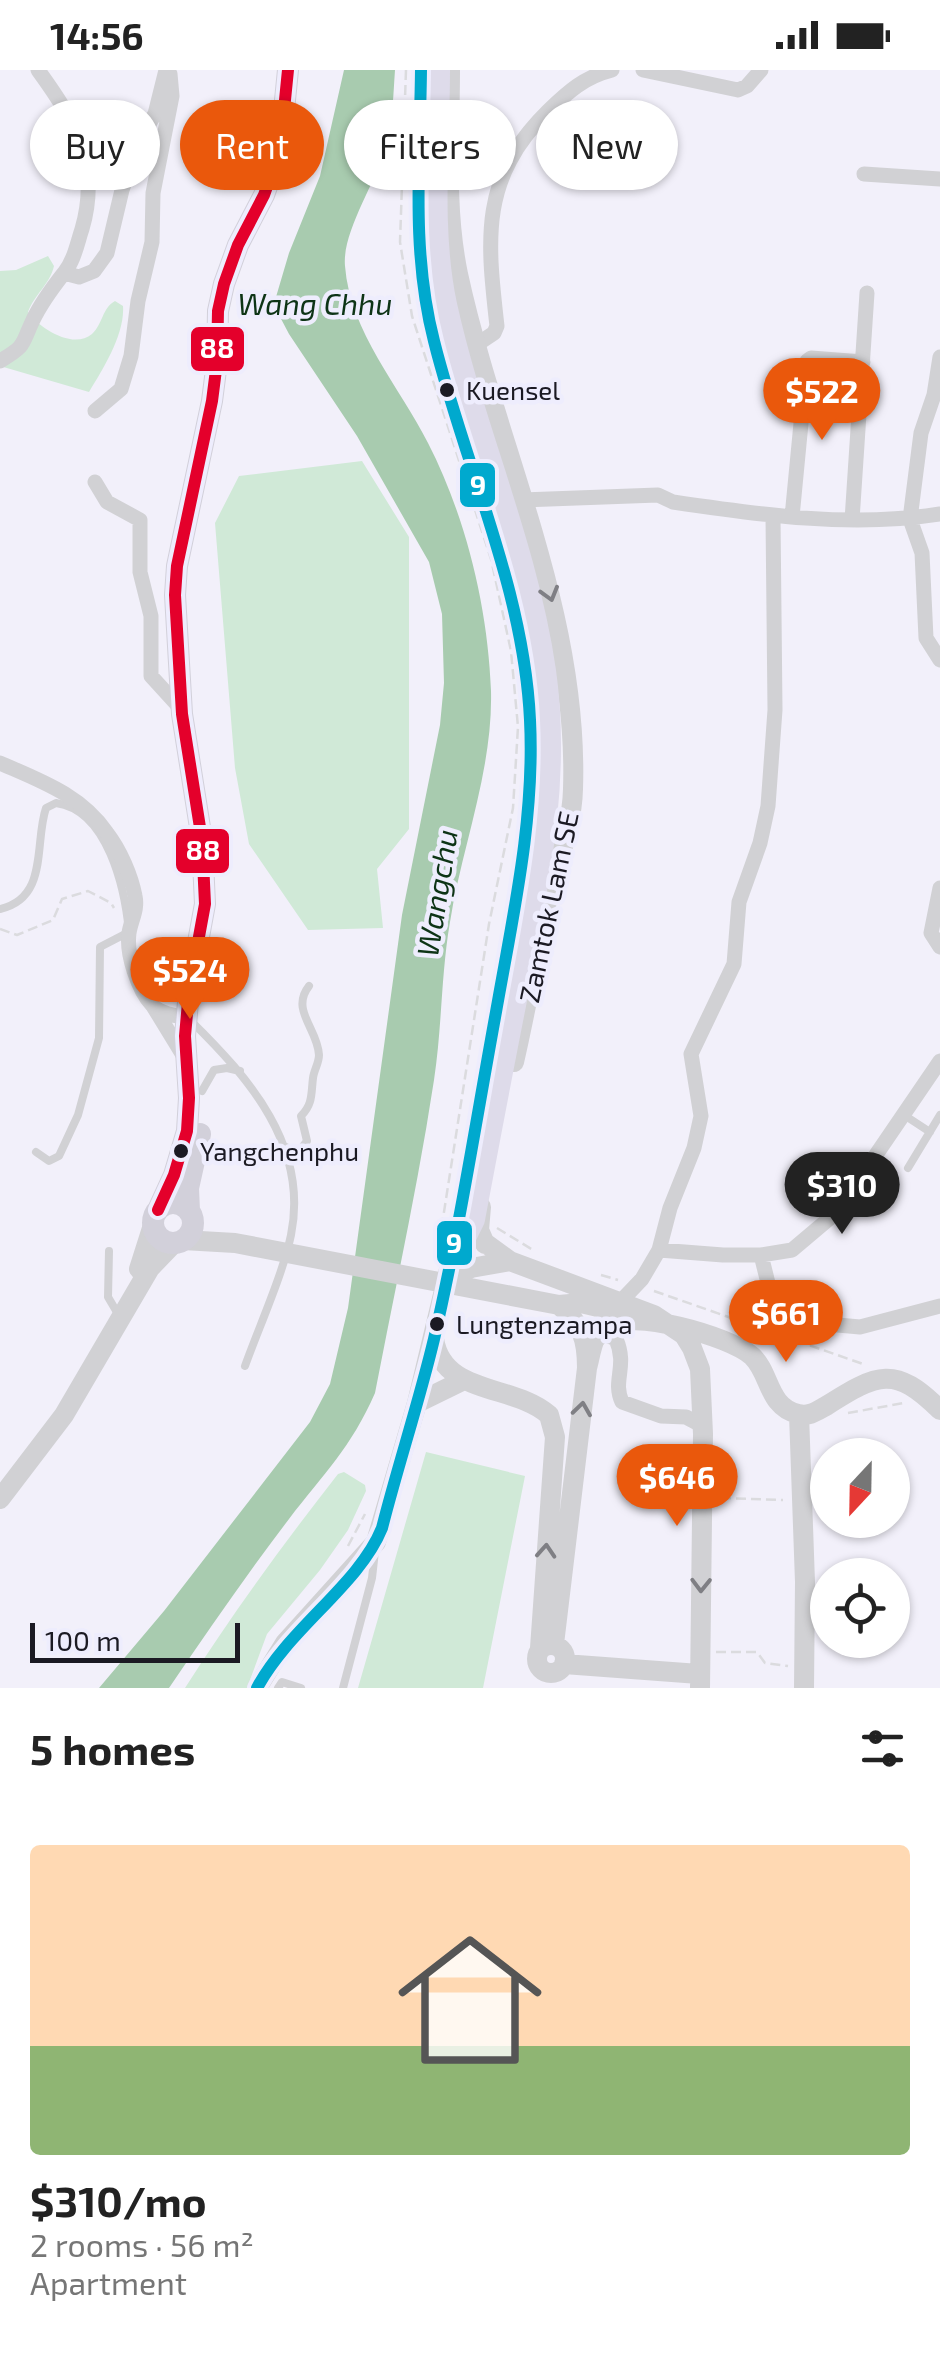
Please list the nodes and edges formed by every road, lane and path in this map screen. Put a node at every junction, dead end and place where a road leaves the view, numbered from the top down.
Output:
1 (38, 70) edge
2 (167, 70) edge
3 (288, 70) edge
4 (406, 70) edge
5 (421, 70) edge
6 (436, 70) edge
7 (450, 70) edge
8 (612, 70) edge
9 (643, 70) edge
10 (762, 70) edge
11 (864, 174) dead end
12 (940, 179) edge
13 (64, 272) junction
14 (867, 293) dead end
15 (476, 345) junction
16 (940, 357) edge
17 (0, 361) edge
18 (863, 362) junction
19 (95, 412) dead end
20 (95, 482) dead end
21 (522, 500) junction
22 (940, 514) edge
23 (773, 517) junction
24 (792, 517) junction
25 (910, 519) junction
26 (852, 520) junction
27 (940, 660) edge
28 (182, 710) junction
29 (0, 763) edge
30 (940, 888) edge
31 (111, 903) dead end
32 (0, 908) edge
33 (0, 930) edge
34 (129, 932) junction
35 (940, 947) edge
36 (308, 986) dead end
37 (152, 1005) junction
38 (188, 1018) junction
39 (940, 1061) edge
40 (187, 1062) junction
41 (240, 1071) junction
42 (202, 1091) junction
43 (902, 1114) junction
44 (940, 1115) edge
45 (930, 1132) junction
46 (286, 1148) junction
47 (36, 1152) dead end
48 (908, 1168) dead end
49 (155, 1217) junction
50 (475, 1217) junction
51 (185, 1228) junction
52 (659, 1250) junction
53 (109, 1251) dead end
54 (540, 1254) dead end
55 (761, 1255) junction
56 (446, 1258) junction
57 (510, 1261) junction
58 (596, 1274) dead end
59 (633, 1288) junction
60 (559, 1306) junction
61 (940, 1306) edge
62 (120, 1318) junction
63 (646, 1322) junction
64 (668, 1323) junction
65 (434, 1339) junction
66 (594, 1343) junction
67 (749, 1354) junction
68 (245, 1366) dead end
69 (588, 1368) junction
70 (876, 1368) dead end
71 (464, 1380) junction
72 (701, 1383) junction
73 (417, 1404) junction
74 (912, 1405) dead end
75 (940, 1410) edge
76 (799, 1414) junction
77 (845, 1414) dead end
78 (703, 1426) junction
79 (702, 1488) junction
80 (0, 1499) edge
81 (803, 1501) junction
82 (365, 1514) dead end
83 (376, 1542) junction
84 (348, 1545) dead end
85 (558, 1616) junction
86 (804, 1666) junction
87 (549, 1668) edge
88 (613, 1671) junction
89 (700, 1672) edge
90 (257, 1688) edge
91 (278, 1688) edge
92 (302, 1688) edge
93 (343, 1688) edge
94 (804, 1688) edge

1 - 13 street
2 - 13 street
2 - 19 street
3 - 28 main road
4 - 56 path
5 - 56 highway
6 - 50 highway
7 - 15 main road, Zamtok Lam SE
8 - 15 street
9 - 10 street
11 - 12 street
13 - 17 street
14 - 18 street
15 - 21 main road, Zamtok Lam SE
16 - 25 street
18 - 24 street
18 - 26 street
20 - 28 street
21 - 23 street
21 -> 50 main road, Zamtok Lam SE
22 - 25 street
23 - 24 street
23 - 52 street
24 - 26 street
25 - 26 street
25 - 27 street
28 - 38 main road
29 - 34 street
30 - 35 street
31 - 33 path
32 - 34 lane
34 - 37 street
34 - 47 lane
36 - 46 lane
37 - 38 street
37 - 40 street
38 - 40 main road
38 - 41 lane
38 - 42 main road
39 - 43 street
40 - 49 main road
41 - 42 lane
41 - 46 lane
42 - 51 main road
43 - 45 lane
43 - 55 street
44 - 45 lane
45 - 48 lane
46 - 68 lane
49 - 51 main road
49 - 51 main road
49 - 62 main road
50 - 54 path
50 - 56 highway
50 - 57 main road
51 - 60 main road
51 - 62 main road
52 - 55 street
52 - 59 street
53 - 62 lane
55 - 61 street
56 - 57 main road
56 - 65 main road
57 - 59 main road
58 - 59 path
59 - 64 main road
59 - 70 path
60 - 63 main road
60 - 69 main road
62 - 80 main road
63 - 64 main road
63 - 66 main road
64 - 67 main road
64 - 72 main road
65 - 71 main road
65 - 73 main road
66 - 69 main road
66 - 78 street
67 - 72 main road
67 - 76 main road
85 -> 69 main road
71 - 73 main road
87 -> 71 main road
72 - 78 main road
73 - 83 main road
74 - 77 path
75 - 76 main road
76 - 81 main road
78 - 79 main road
79 - 81 path
79 -> 89 main road
81 - 86 main road
82 - 84 path
83 - 90 main road
83 - 93 lane
85 - 87 main road
85 - 88 main road
86 - 89 path
86 - 94 main road
87 - 88 main road
88 - 89 main road
91 - 92 lane

